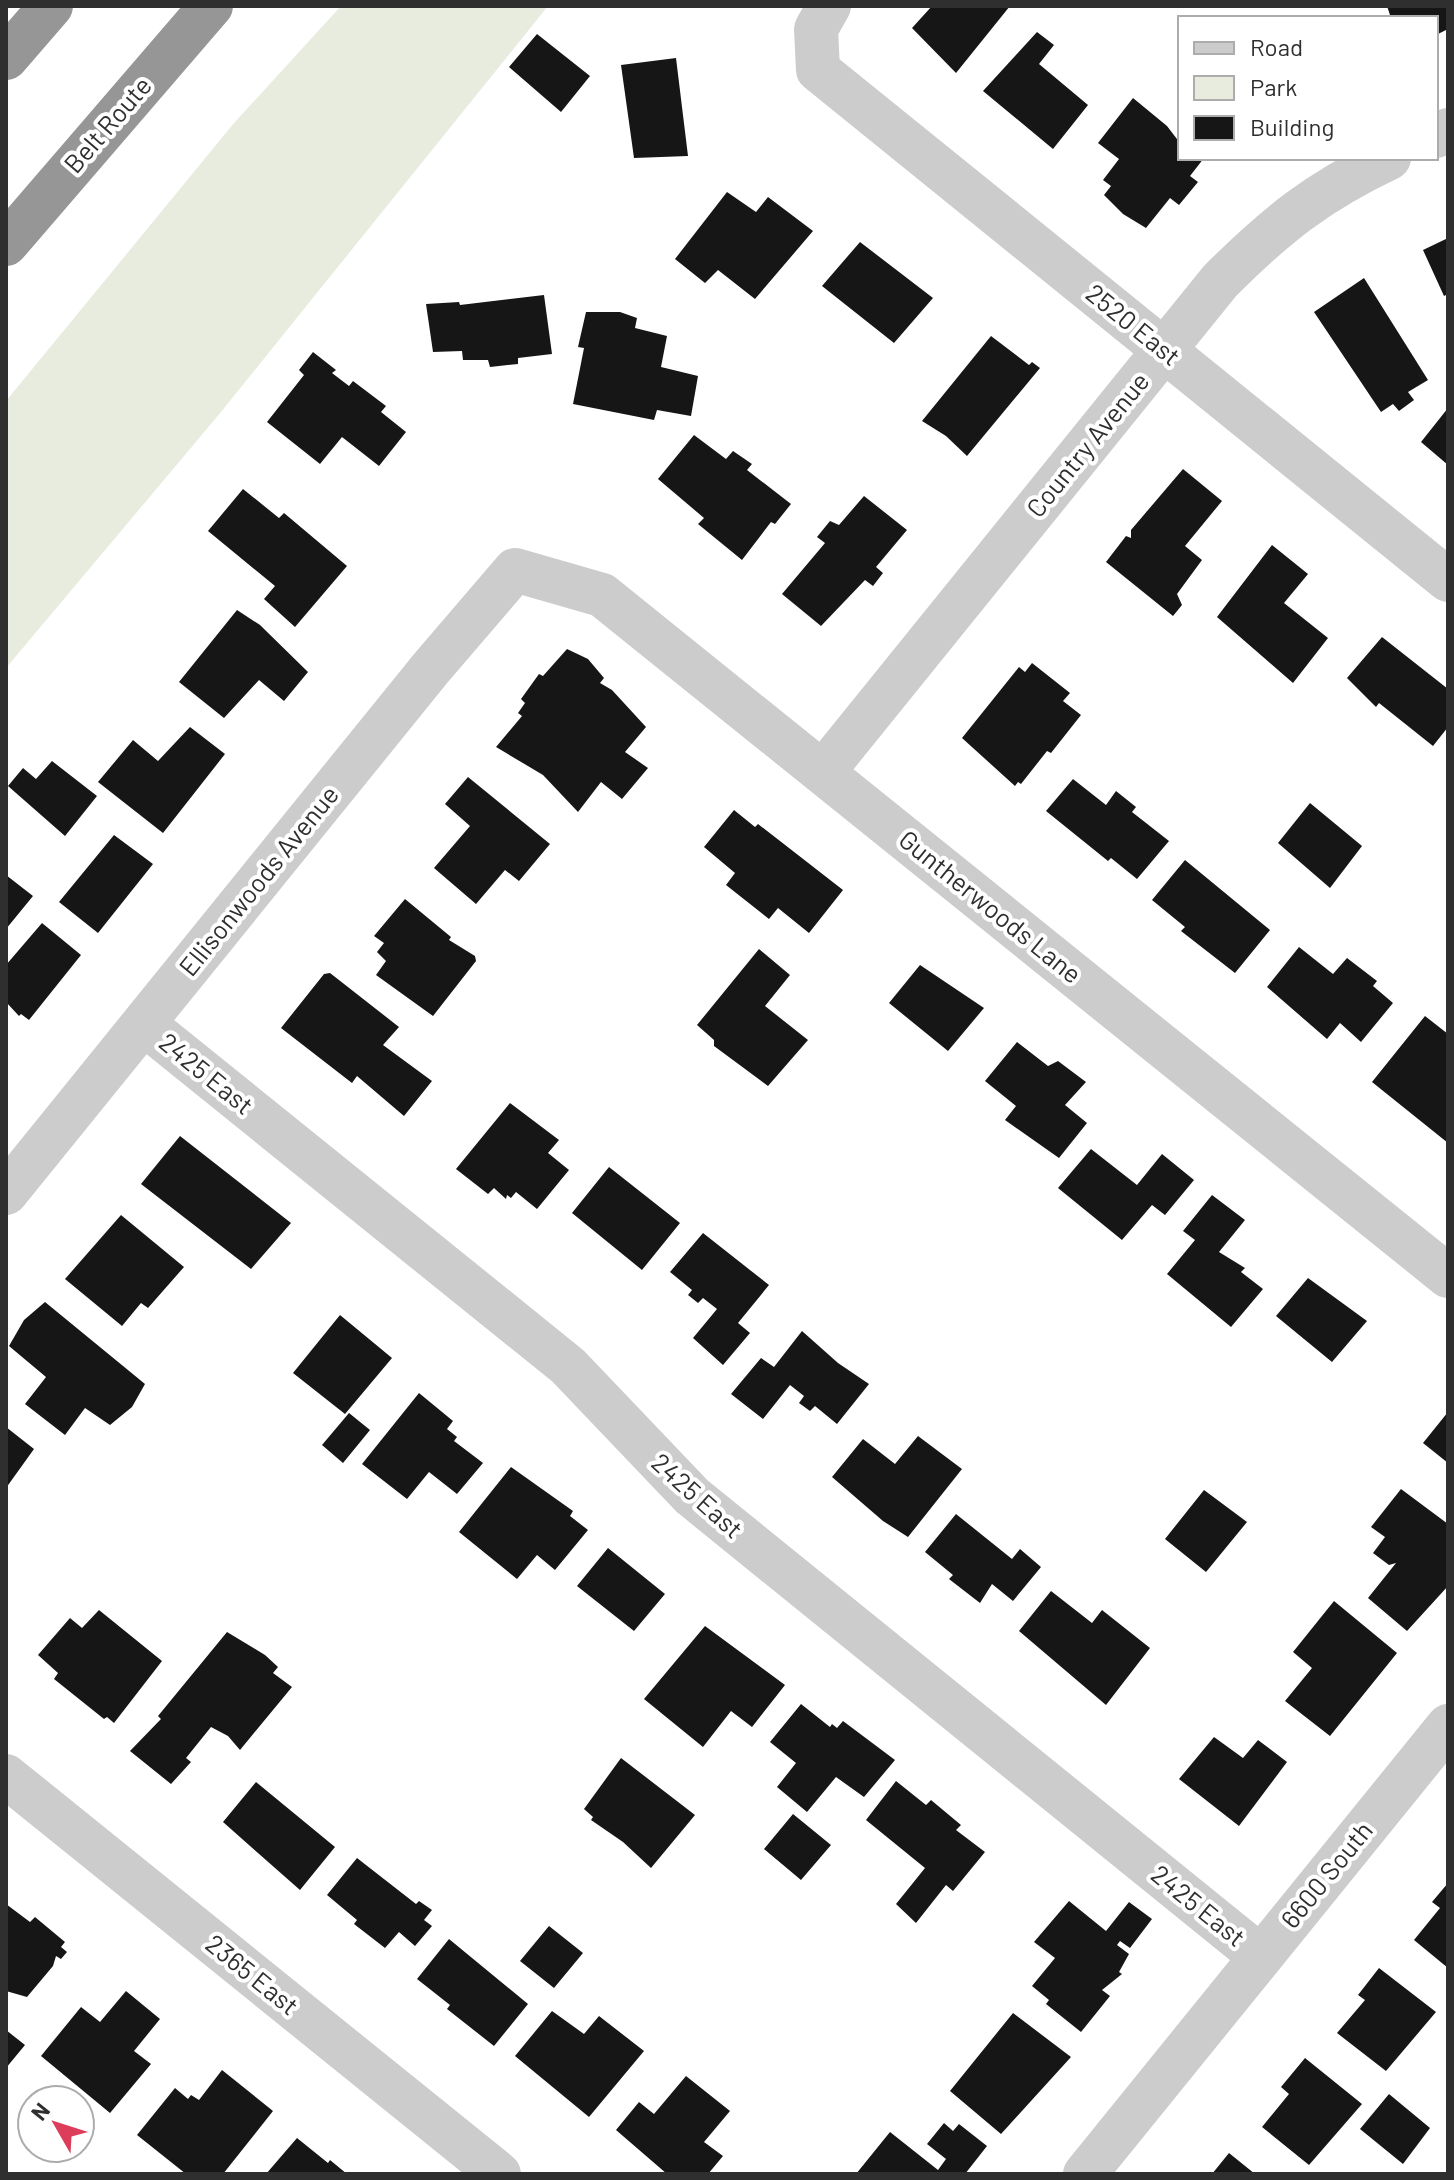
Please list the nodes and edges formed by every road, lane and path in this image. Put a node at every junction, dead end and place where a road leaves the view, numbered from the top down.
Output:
1 (51, 6) edge
2 (211, 6) edge
3 (829, 6) edge
4 (6, 58) edge
5 (1385, 160) edge
6 (6, 244) edge
7 (1164, 350) junction
8 (515, 570) joint
9 (1448, 580) edge
10 (823, 772) junction
11 (144, 1024) junction
12 (6, 1193) edge
13 (1448, 1276) edge
14 (1448, 1726) edge
15 (6, 1776) edge
16 (1261, 1957) junction
17 (499, 2174) edge
18 (1085, 2174) edge

1 - 4 highway
2 - 6 highway, Belt Route
3 - 7 street, 2520 East
5 - 7 street, Country Avenue
7 - 9 street, 2520 East
7 - 10 street, Country Avenue
8 - 10 street, Guntherwoods Lane
8 - 11 street, Ellisonwoods Avenue
10 - 13 street, Guntherwoods Lane
11 - 12 street, Ellisonwoods Avenue
11 - 16 street, 2425 East
14 - 16 street, 6600 South
15 - 17 street, 2365 East
16 - 18 street, 6600 South

